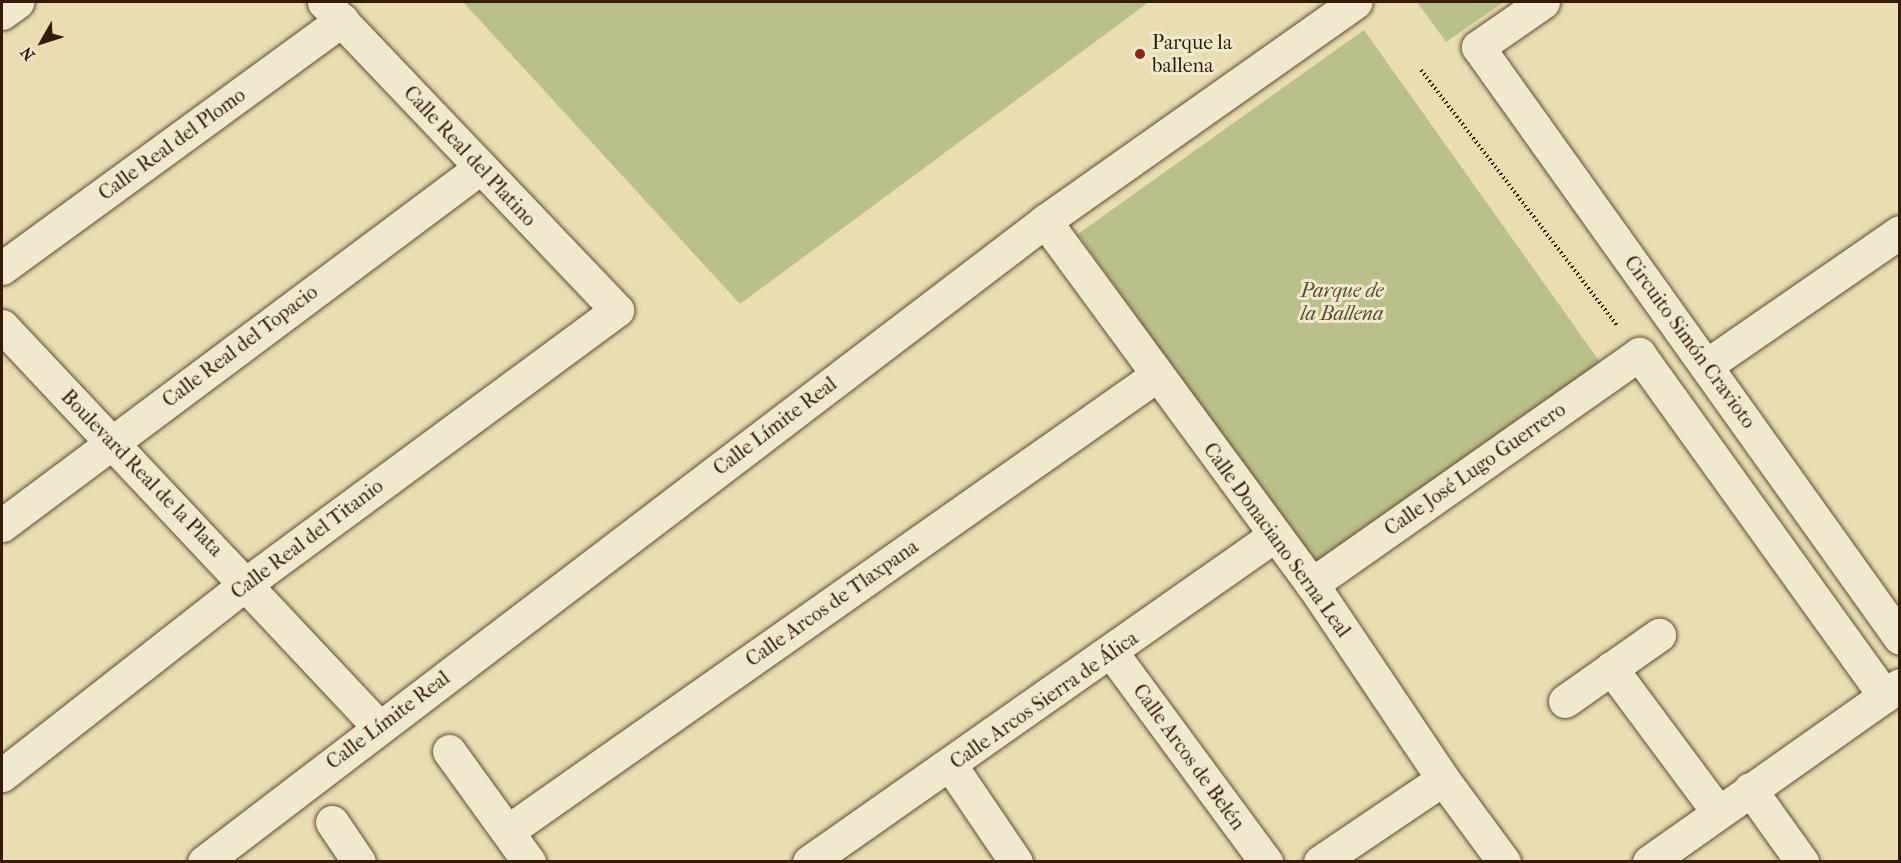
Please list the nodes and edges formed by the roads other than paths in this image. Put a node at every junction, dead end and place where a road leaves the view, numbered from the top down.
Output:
1 (17, 2) edge
2 (1355, 2) edge
3 (1543, 2) edge
4 (333, 11) edge
5 (2, 13) edge
6 (480, 168) junction
7 (1045, 221) junction
8 (1899, 232) edge
9 (2, 268) edge
10 (617, 310) joint
11 (2, 326) edge
12 (1707, 365) junction
13 (1157, 375) junction
14 (112, 442) junction
15 (2, 525) edge
16 (1275, 535) junction
17 (247, 583) junction
18 (1312, 584) junction
19 (1659, 636) dead end
20 (1899, 638) edge
21 (1112, 653) junction
22 (1611, 668) junction
23 (1892, 690) edge
24 (1565, 701) dead end
25 (380, 727) junction
26 (449, 751) dead end
27 (951, 766) junction
28 (2, 775) edge
29 (1443, 779) junction
30 (1750, 789) junction
31 (1718, 812) junction
32 (332, 822) dead end
33 (508, 831) junction
34 (204, 861) edge
35 (359, 861) edge
36 (529, 861) edge
37 (809, 861) edge
38 (1016, 861) edge
39 (1266, 861) edge
40 (1320, 861) edge
41 (1504, 861) edge
42 (1649, 861) edge
43 (1802, 861) edge

1 - 5 street
2 - 7 street, Calle Límite Real
3 - 12 street, Circuito Simón Cravioto
4 - 6 street, Calle Real del Platino
4 - 9 street, Calle Real del Plomo
6 - 10 street, Calle Real del Platino
6 - 14 street, Calle Real del Topacio
7 - 13 street, Calle Donaciano Serna Leal
7 - 25 street, Calle Límite Real
8 - 12 street
10 - 17 street, Calle Real del Titanio
11 - 14 street, Boulevard Real de la Plata
12 - 20 street, Circuito Simón Cravioto
13 - 16 street, Calle Donaciano Serna Leal
13 - 33 street, Calle Arcos de Tlaxpana
14 - 15 street, Calle Real del Topacio
14 - 17 street, Boulevard Real de la Plata
16 - 18 street, Calle Donaciano Serna Leal
16 - 21 street, Calle Arcos Sierra de Álica
17 - 25 street, Boulevard Real de la Plata
17 - 28 street, Calle Real del Titanio
18 - 23 street, Calle José Lugo Guerrero
18 - 29 street, Calle Donaciano Serna Leal
19 - 22 street
21 - 27 street, Calle Arcos Sierra de Álica
21 - 39 street, Calle Arcos de Belén
22 - 24 street
22 - 31 street
23 - 30 street
25 - 34 street, Calle Límite Real
26 - 33 street
27 - 37 street, Calle Arcos Sierra de Álica
27 - 38 street
29 - 40 street
29 - 41 street, Calle Donaciano Serna Leal
30 - 31 street
30 - 43 street
31 - 42 street
32 - 35 street
33 - 36 street

